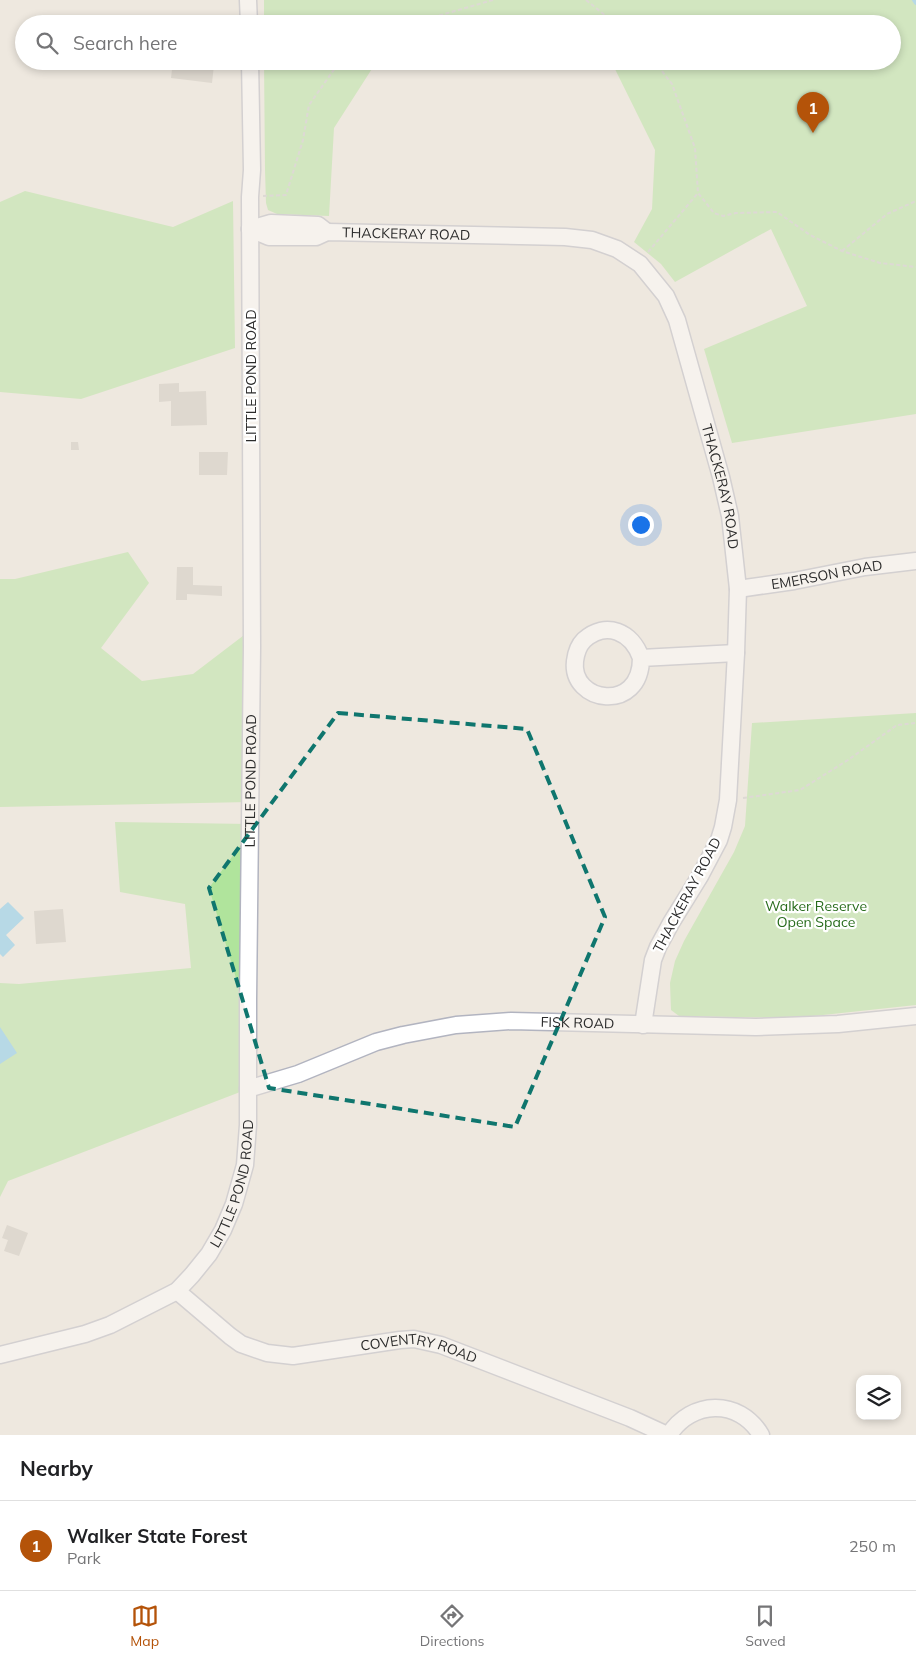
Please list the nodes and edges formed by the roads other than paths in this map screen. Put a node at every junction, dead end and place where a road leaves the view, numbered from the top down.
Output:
1 (248, 0) edge
2 (249, 15) edge
3 (250, 70) edge
4 (250, 229) junction
5 (916, 561) edge
6 (738, 588) junction
7 (736, 653) junction
8 (641, 658) junction
9 (916, 1016) edge
10 (643, 1024) junction
11 (248, 1089) junction
12 (177, 1291) junction
13 (0, 1355) edge
14 (668, 1435) edge
15 (761, 1435) edge

1 - 2 street
3 - 4 street, LITTLE POND ROAD
4 - 6 street, THACKERAY ROAD
4 - 11 street, LITTLE POND ROAD
5 - 6 street, EMERSON ROAD
6 - 7 street, THACKERAY ROAD
7 - 8 street
7 - 10 street, THACKERAY ROAD
8 - 8 street
9 - 10 street, FISK ROAD
10 - 11 street, FISK ROAD
11 - 12 street, LITTLE POND ROAD
12 - 13 street, LITTLE POND ROAD
12 - 14 street, COVENTRY ROAD
14 - 15 street, COVENTRY ROAD

